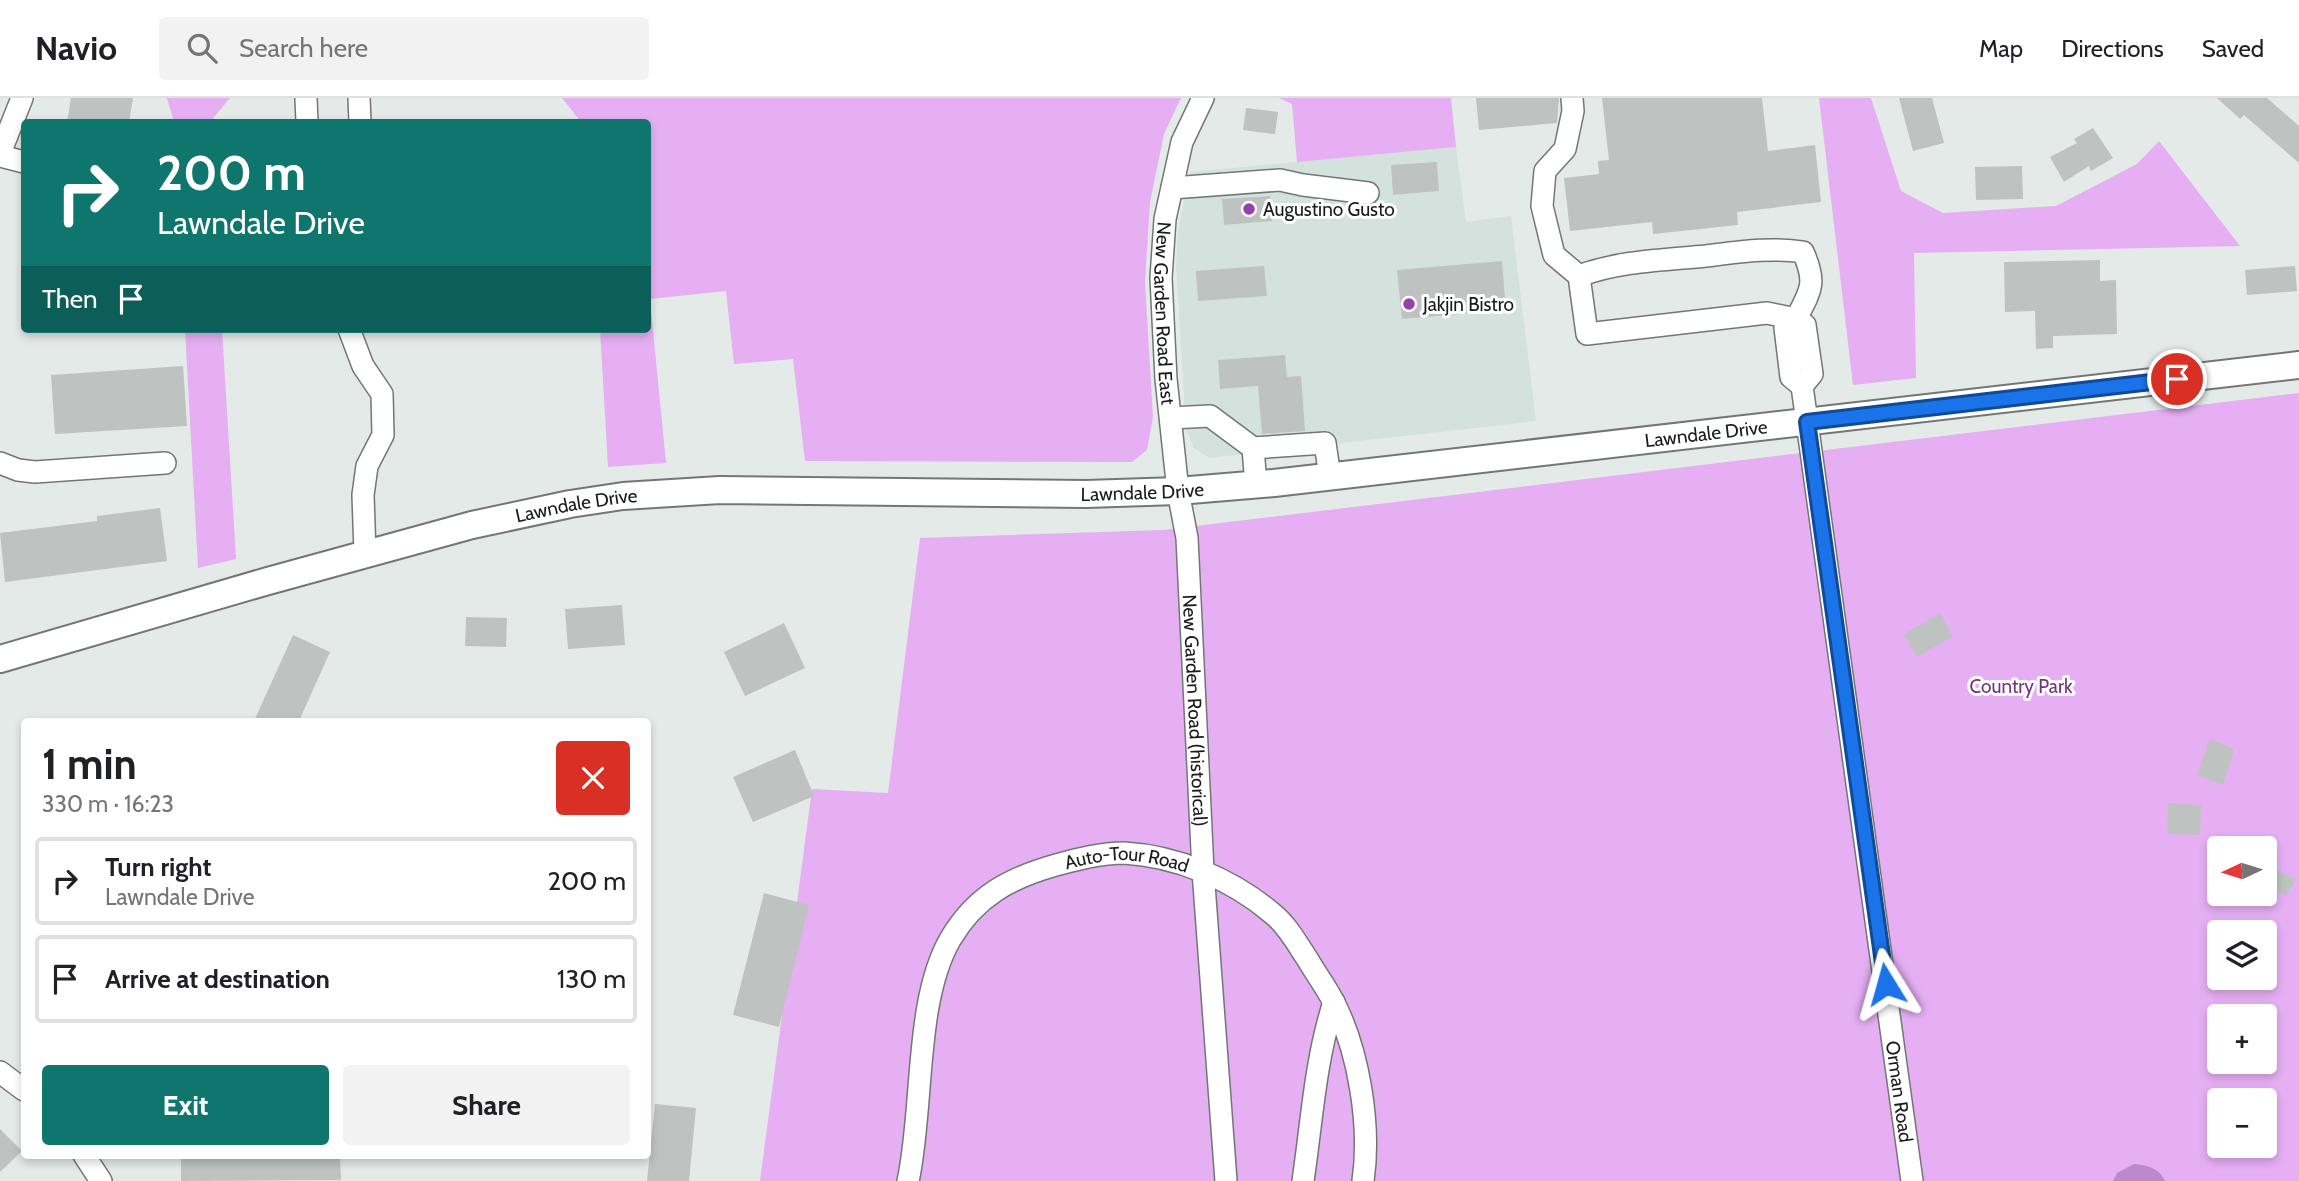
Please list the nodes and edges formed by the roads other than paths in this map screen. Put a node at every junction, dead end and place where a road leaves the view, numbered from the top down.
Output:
1 (22, 98) edge
2 (306, 98) edge
3 (359, 98) edge
4 (1203, 98) edge
5 (1572, 98) edge
6 (307, 119) edge
7 (360, 119) edge
8 (0, 155) edge
9 (21, 161) edge
10 (1172, 188) junction
11 (1368, 193) dead end
12 (1579, 276) junction
13 (1796, 319) junction
14 (351, 333) edge
15 (2299, 365) edge
16 (1171, 418) junction
17 (1807, 422) junction
18 (1253, 448) junction
19 (0, 463) edge
20 (165, 463) dead end
21 (1330, 477) junction
22 (1256, 485) junction
23 (1178, 491) junction
24 (365, 553) junction
25 (0, 659) edge
26 (1203, 872) junction
27 (1334, 1002) junction
28 (0, 1072) edge
29 (21, 1088) edge
30 (87, 1159) edge
31 (101, 1181) edge
32 (908, 1181) edge
33 (1226, 1181) edge
34 (1303, 1181) edge
35 (1363, 1181) edge
36 (1912, 1181) edge

1 - 8 street
2 - 6 street
3 - 7 street
4 - 10 street, New Garden Road East
5 - 12 street
8 - 9 street
10 - 11 street
10 - 16 street, New Garden Road East
12 - 13 street
12 - 13 street
13 - 17 street, Orman Road
14 - 24 street
15 - 17 main road, Lawndale Drive
16 - 18 street
16 - 23 street, New Garden Road East
17 - 21 main road, Lawndale Drive
17 - 36 street, Orman Road
18 - 21 street
18 - 22 street
19 - 20 street
21 - 22 main road, Lawndale Drive
22 - 23 main road, Lawndale Drive
23 - 24 main road, Lawndale Drive
23 - 26 street, New Garden Road (historical)
24 - 25 main road, Lawndale Drive
26 - 27 street, Auto-Tour Road
26 - 32 street, Auto-Tour Road
26 - 33 street, New Garden Road (historical)
27 - 34 street
27 - 35 street, Auto-Tour Road
28 - 29 street
30 - 31 street

